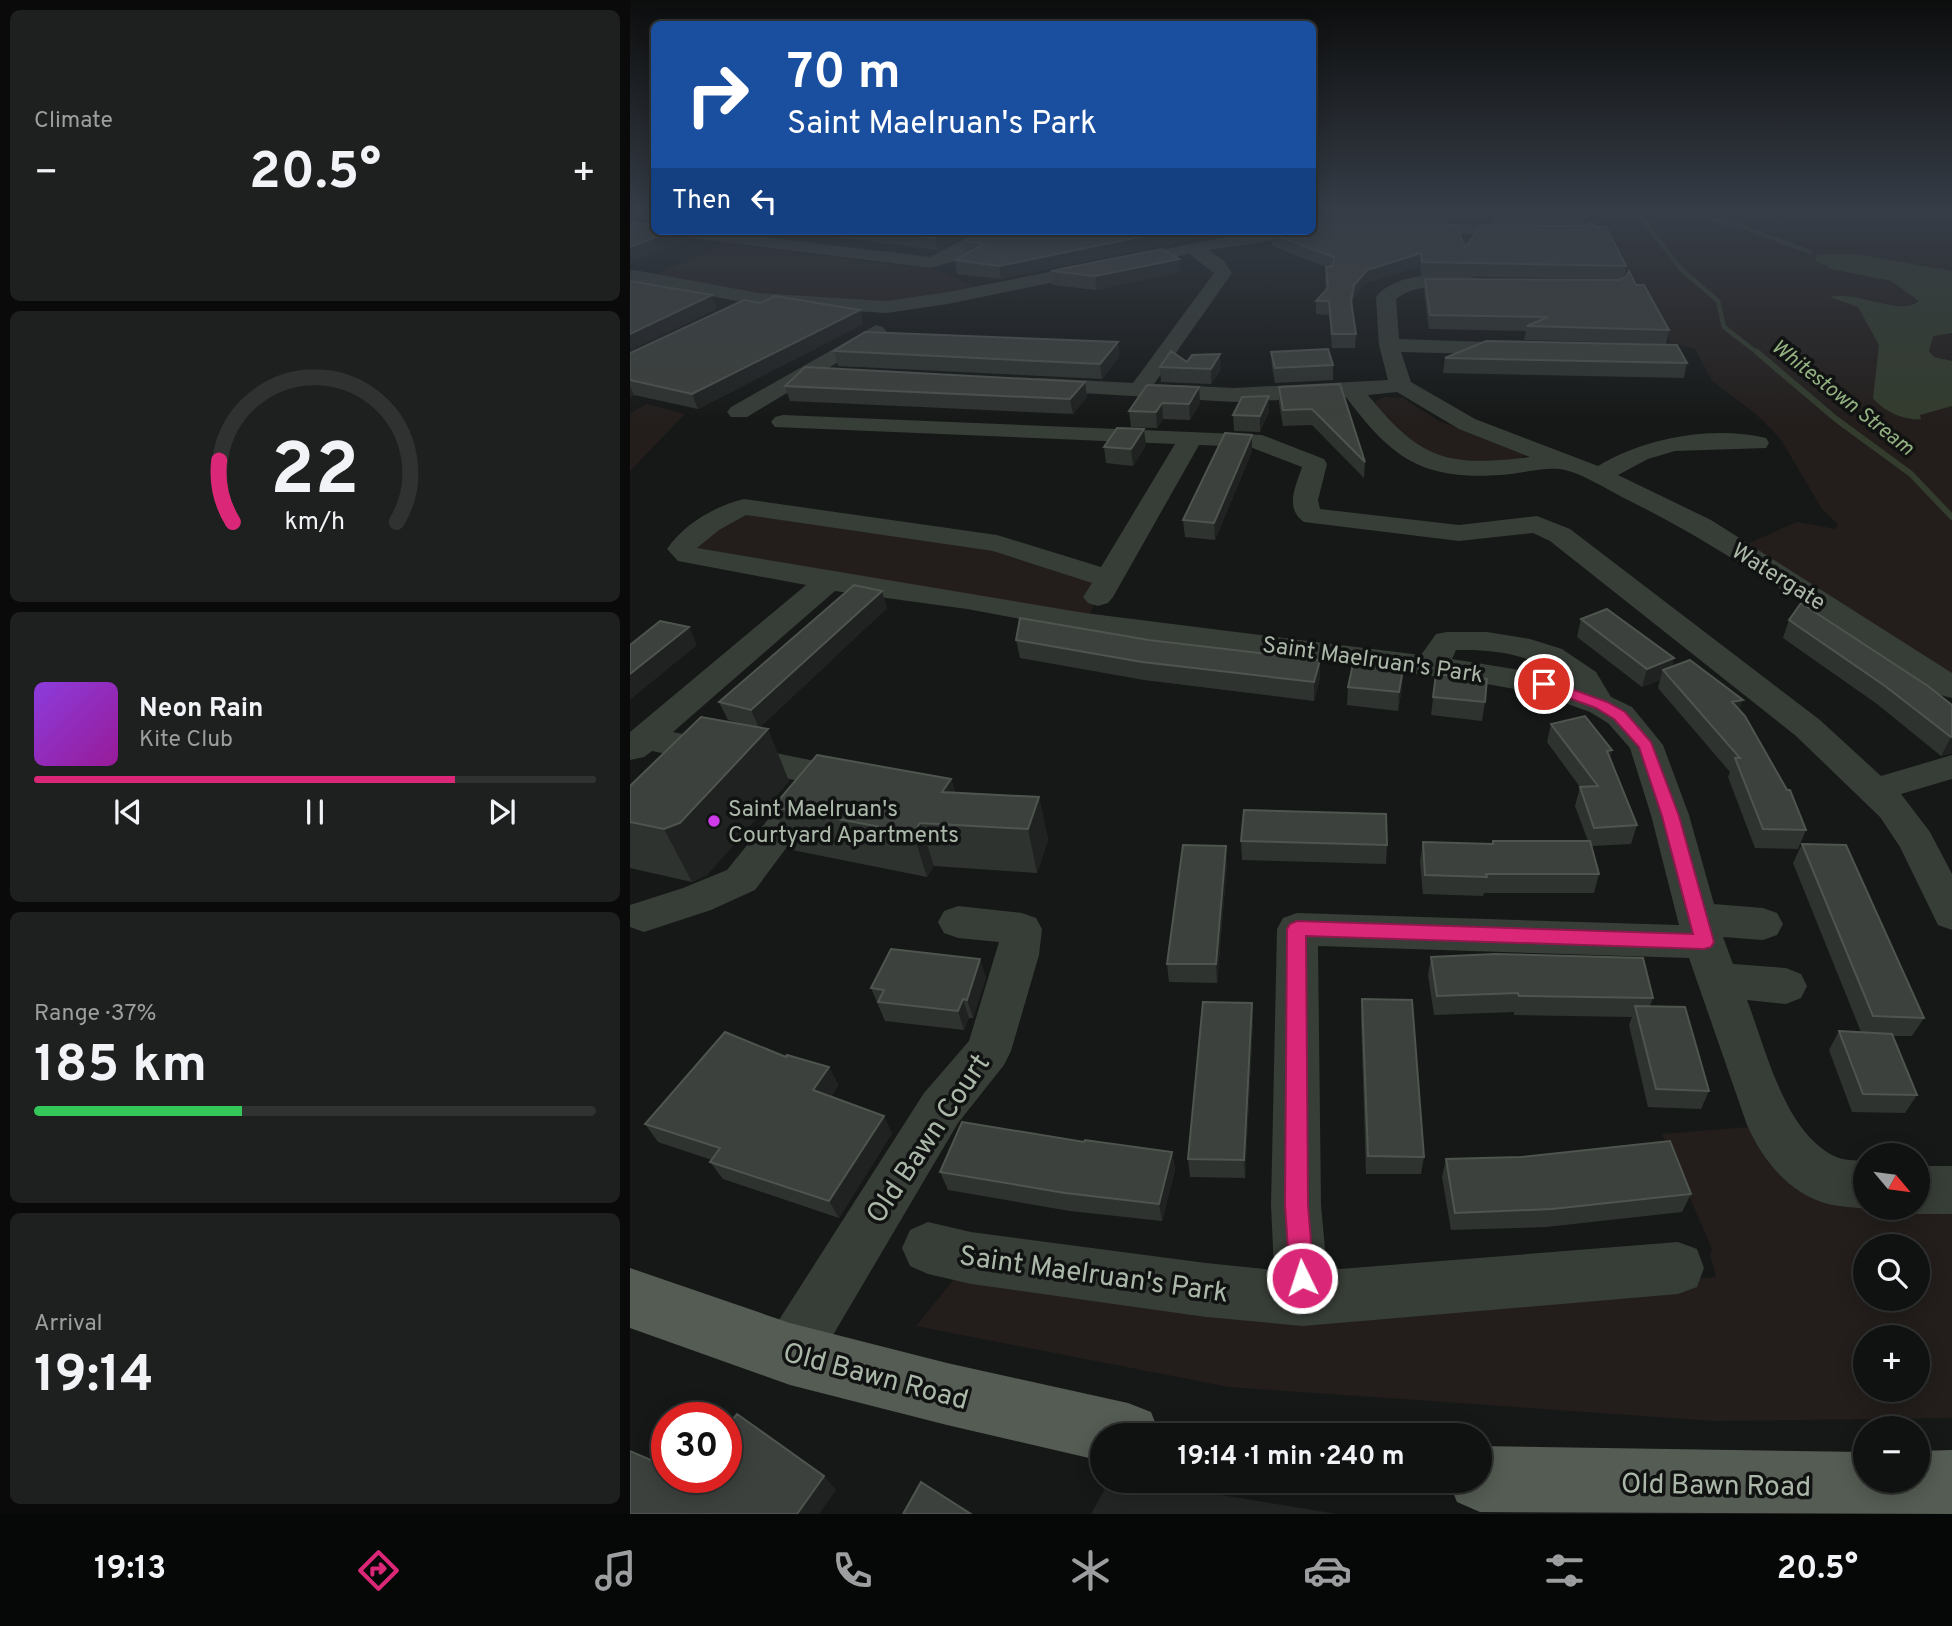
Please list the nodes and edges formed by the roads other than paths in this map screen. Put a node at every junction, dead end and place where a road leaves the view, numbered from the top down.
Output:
1 (658, 281) edge
2 (1029, 281) edge
3 (1218, 281) edge
4 (1499, 283) edge
5 (759, 299) junction
6 (897, 307) junction
7 (734, 311) edge
8 (1389, 345) junction
9 (1538, 350) edge
10 (805, 373) junction
11 (843, 375) edge
12 (1018, 384) edge
13 (1401, 385) junction
14 (1139, 390) junction
15 (1352, 390) junction
16 (739, 412) dead end
17 (783, 422) dead end
18 (1190, 439) junction
19 (1757, 443) dead end
20 (1562, 461) junction
21 (1600, 476) junction
22 (1109, 579) junction
23 (829, 581) junction
24 (1085, 622) junction
25 (1952, 688) edge
26 (638, 744) edge
27 (1952, 767) edge
28 (822, 774) junction
29 (887, 787) edge
30 (1874, 790) junction
31 (1952, 914) edge
32 (644, 916) dead end
33 (958, 922) dead end
34 (1763, 924) dead end
35 (1707, 947) junction
36 (1786, 986) dead end
37 (1853, 1183) edge
38 (1930, 1190) edge
39 (1952, 1191) edge
40 (928, 1248) dead end
41 (1678, 1268) dead end
42 (630, 1298) edge
43 (1303, 1299) junction
44 (790, 1354) junction
45 (1090, 1426) edge
46 (1492, 1480) edge
47 (1952, 1483) edge
48 (1709, 1499) edge

1 - 5 street
2 - 6 street
3 - 14 street
4 - 8 street
5 - 6 street
5 - 7 street
6 - 10 street
8 - 9 street
8 - 13 street
10 - 11 street
10 - 16 street
12 - 14 street
13 - 15 street
13 - 20 street, Watergate
14 - 15 street
15 - 20 street, Watergate
17 - 18 street
18 - 22 street
18 - 30 street
19 - 21 street
20 - 21 street, Watergate
21 - 25 street, Watergate
22 - 23 street, Saint Maelruan's Park
22 - 24 street
23 - 24 street, Saint Maelruan's Park
23 - 26 street
24 - 35 street, Saint Maelruan's Park
26 - 28 street
27 - 30 street
28 - 29 street
28 - 32 street
30 - 31 street
33 - 44 street, Old Bawn Court
34 - 35 street
35 - 36 street
35 - 37 street, Saint Maelruan's Park
35 - 43 street
38 - 39 street
40 - 43 street, Saint Maelruan's Park
41 - 43 street, Saint Maelruan's Park
42 - 44 main road, Old Bawn Road
44 - 45 main road, Old Bawn Road
46 - 48 main road, Old Bawn Road
47 - 48 main road, Old Bawn Road

